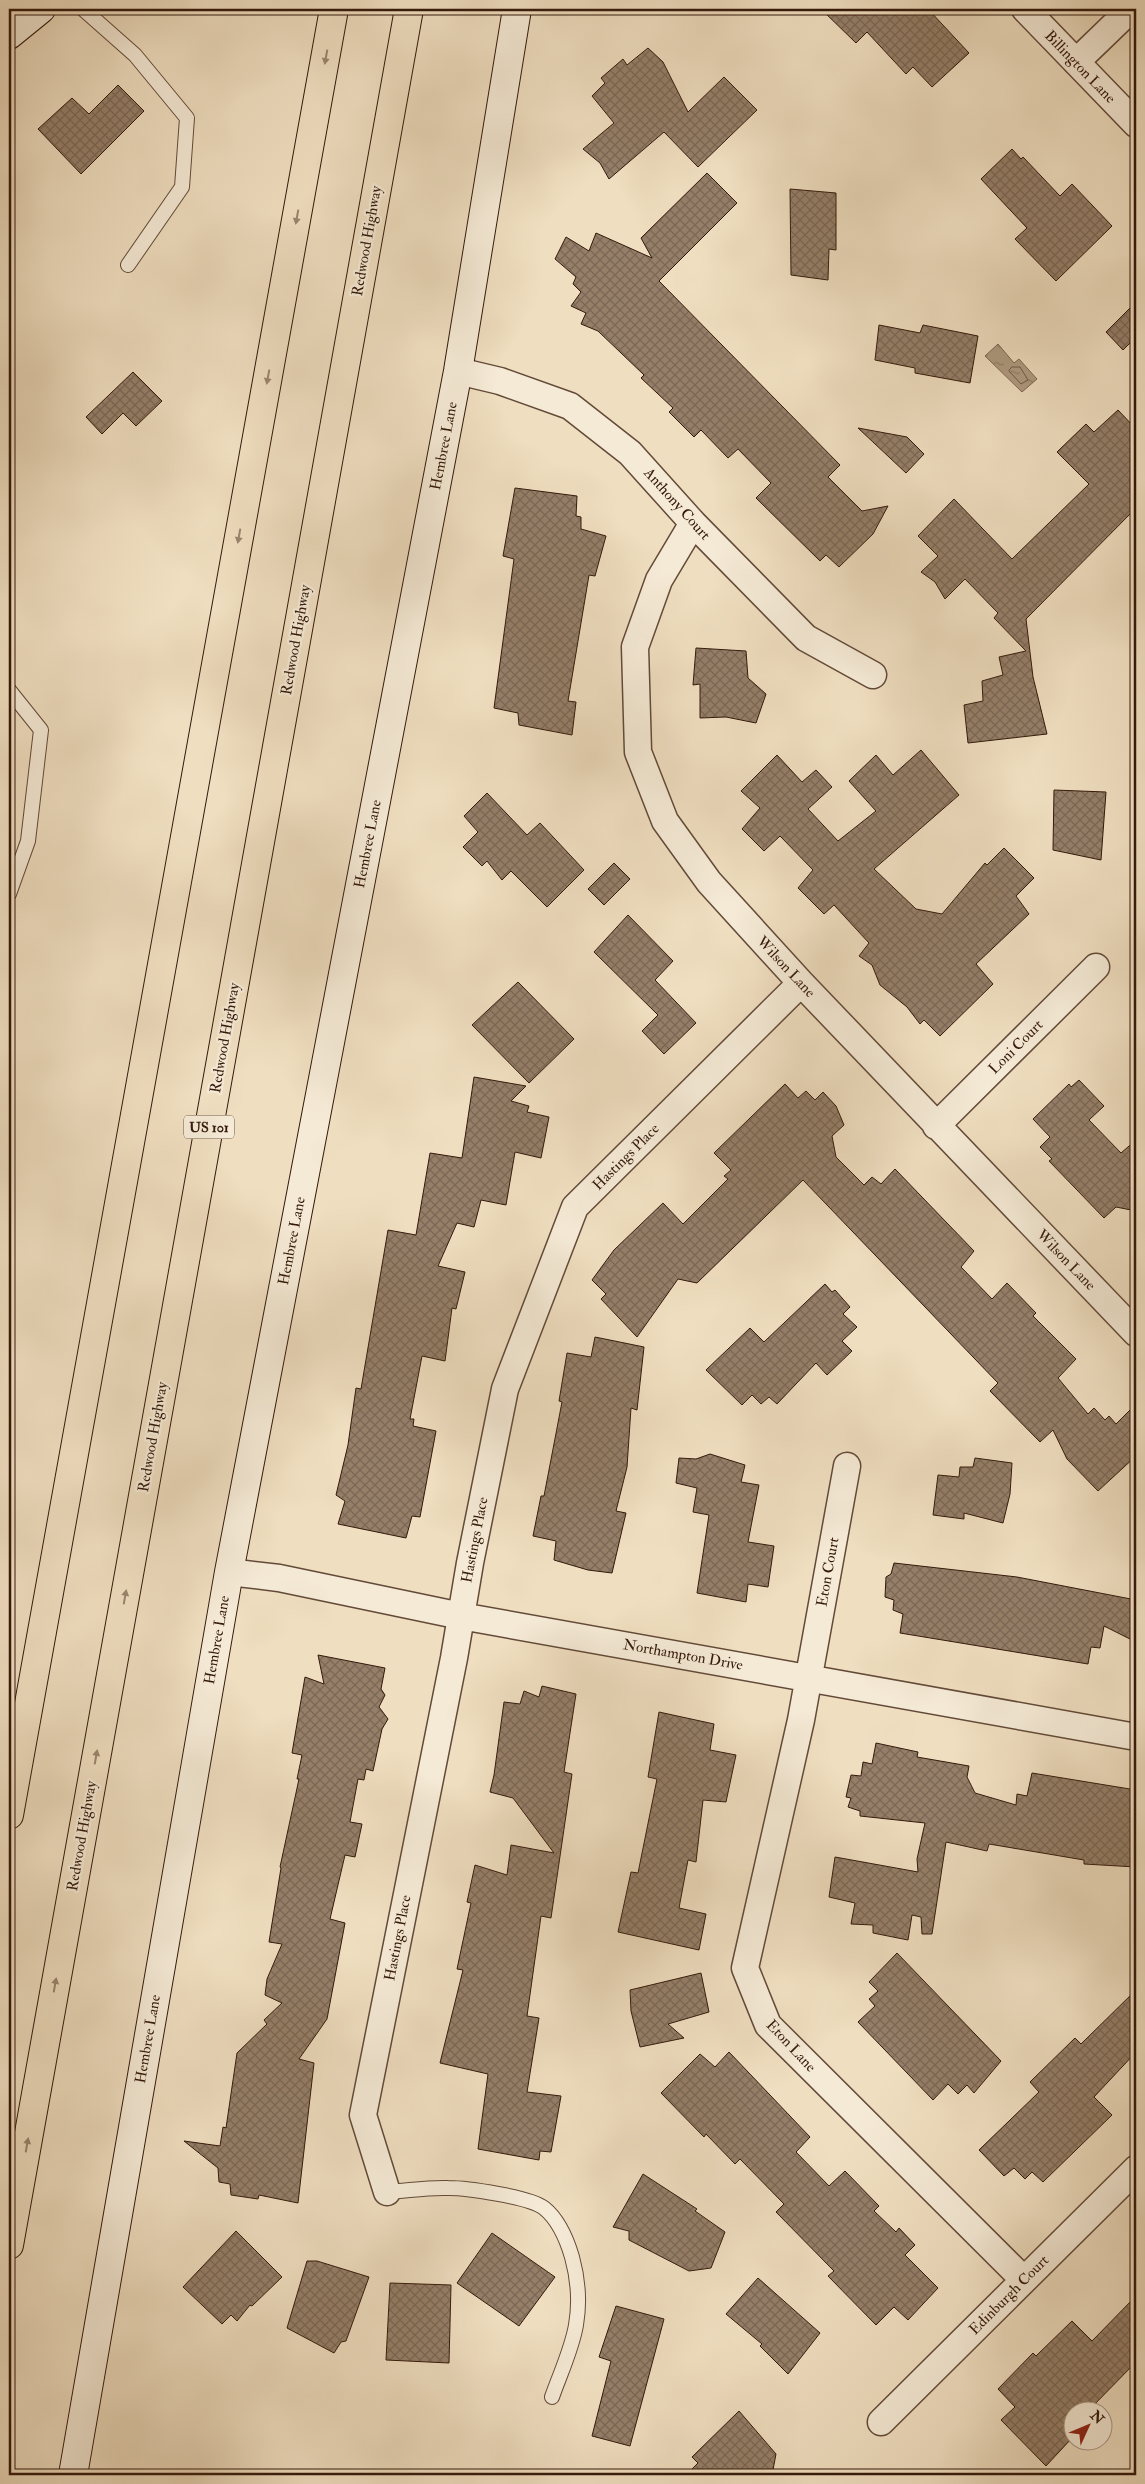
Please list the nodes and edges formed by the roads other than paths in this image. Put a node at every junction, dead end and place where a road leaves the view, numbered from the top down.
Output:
1 (41, 9) edge
2 (83, 9) edge
3 (334, 9) edge
4 (409, 9) edge
5 (517, 9) edge
6 (1025, 9) edge
7 (1131, 9) edge
8 (9, 35) edge
9 (1076, 62) junction
10 (1136, 124) edge
11 (128, 265) dead end
12 (458, 371) junction
13 (693, 523) junction
14 (873, 675) dead end
15 (9, 690) edge
16 (9, 894) edge
17 (1096, 967) dead end
18 (801, 983) junction
19 (936, 1126) junction
20 (1136, 1333) edge
21 (847, 1466) dead end
22 (229, 1572) junction
23 (462, 1616) junction
24 (809, 1677) junction
25 (1136, 1737) edge
26 (9, 1815) edge
27 (1136, 2169) edge
28 (387, 2192) joint
29 (9, 2245) edge
30 (1024, 2280) junction
31 (552, 2397) dead end
32 (881, 2422) dead end
33 (73, 2475) edge

1 - 8 street
2 - 11 lane
3 -> 26 highway
29 -> 4 highway, Redwood Highway / US 101
5 - 12 street, Hembree Lane
6 - 9 street, Billington Lane
7 - 9 street
9 - 10 street, Billington Lane
12 - 13 street, Anthony Court
12 - 22 street, Hembree Lane
13 - 14 street, Anthony Court
13 - 18 street, Wilson Lane
15 - 16 lane
17 - 19 street, Loni Court
18 - 19 street, Wilson Lane
18 - 23 street, Hastings Place
19 - 20 street, Wilson Lane
21 - 24 street, Eton Court
22 - 23 street, Northampton Drive
22 - 33 street, Hembree Lane
23 - 24 street, Northampton Drive
23 - 28 street, Hastings Place
24 - 25 street, Northampton Drive
24 - 30 street, Eton Lane
27 - 30 street, Edinburgh Court
28 - 31 lane
30 - 32 street, Edinburgh Court

